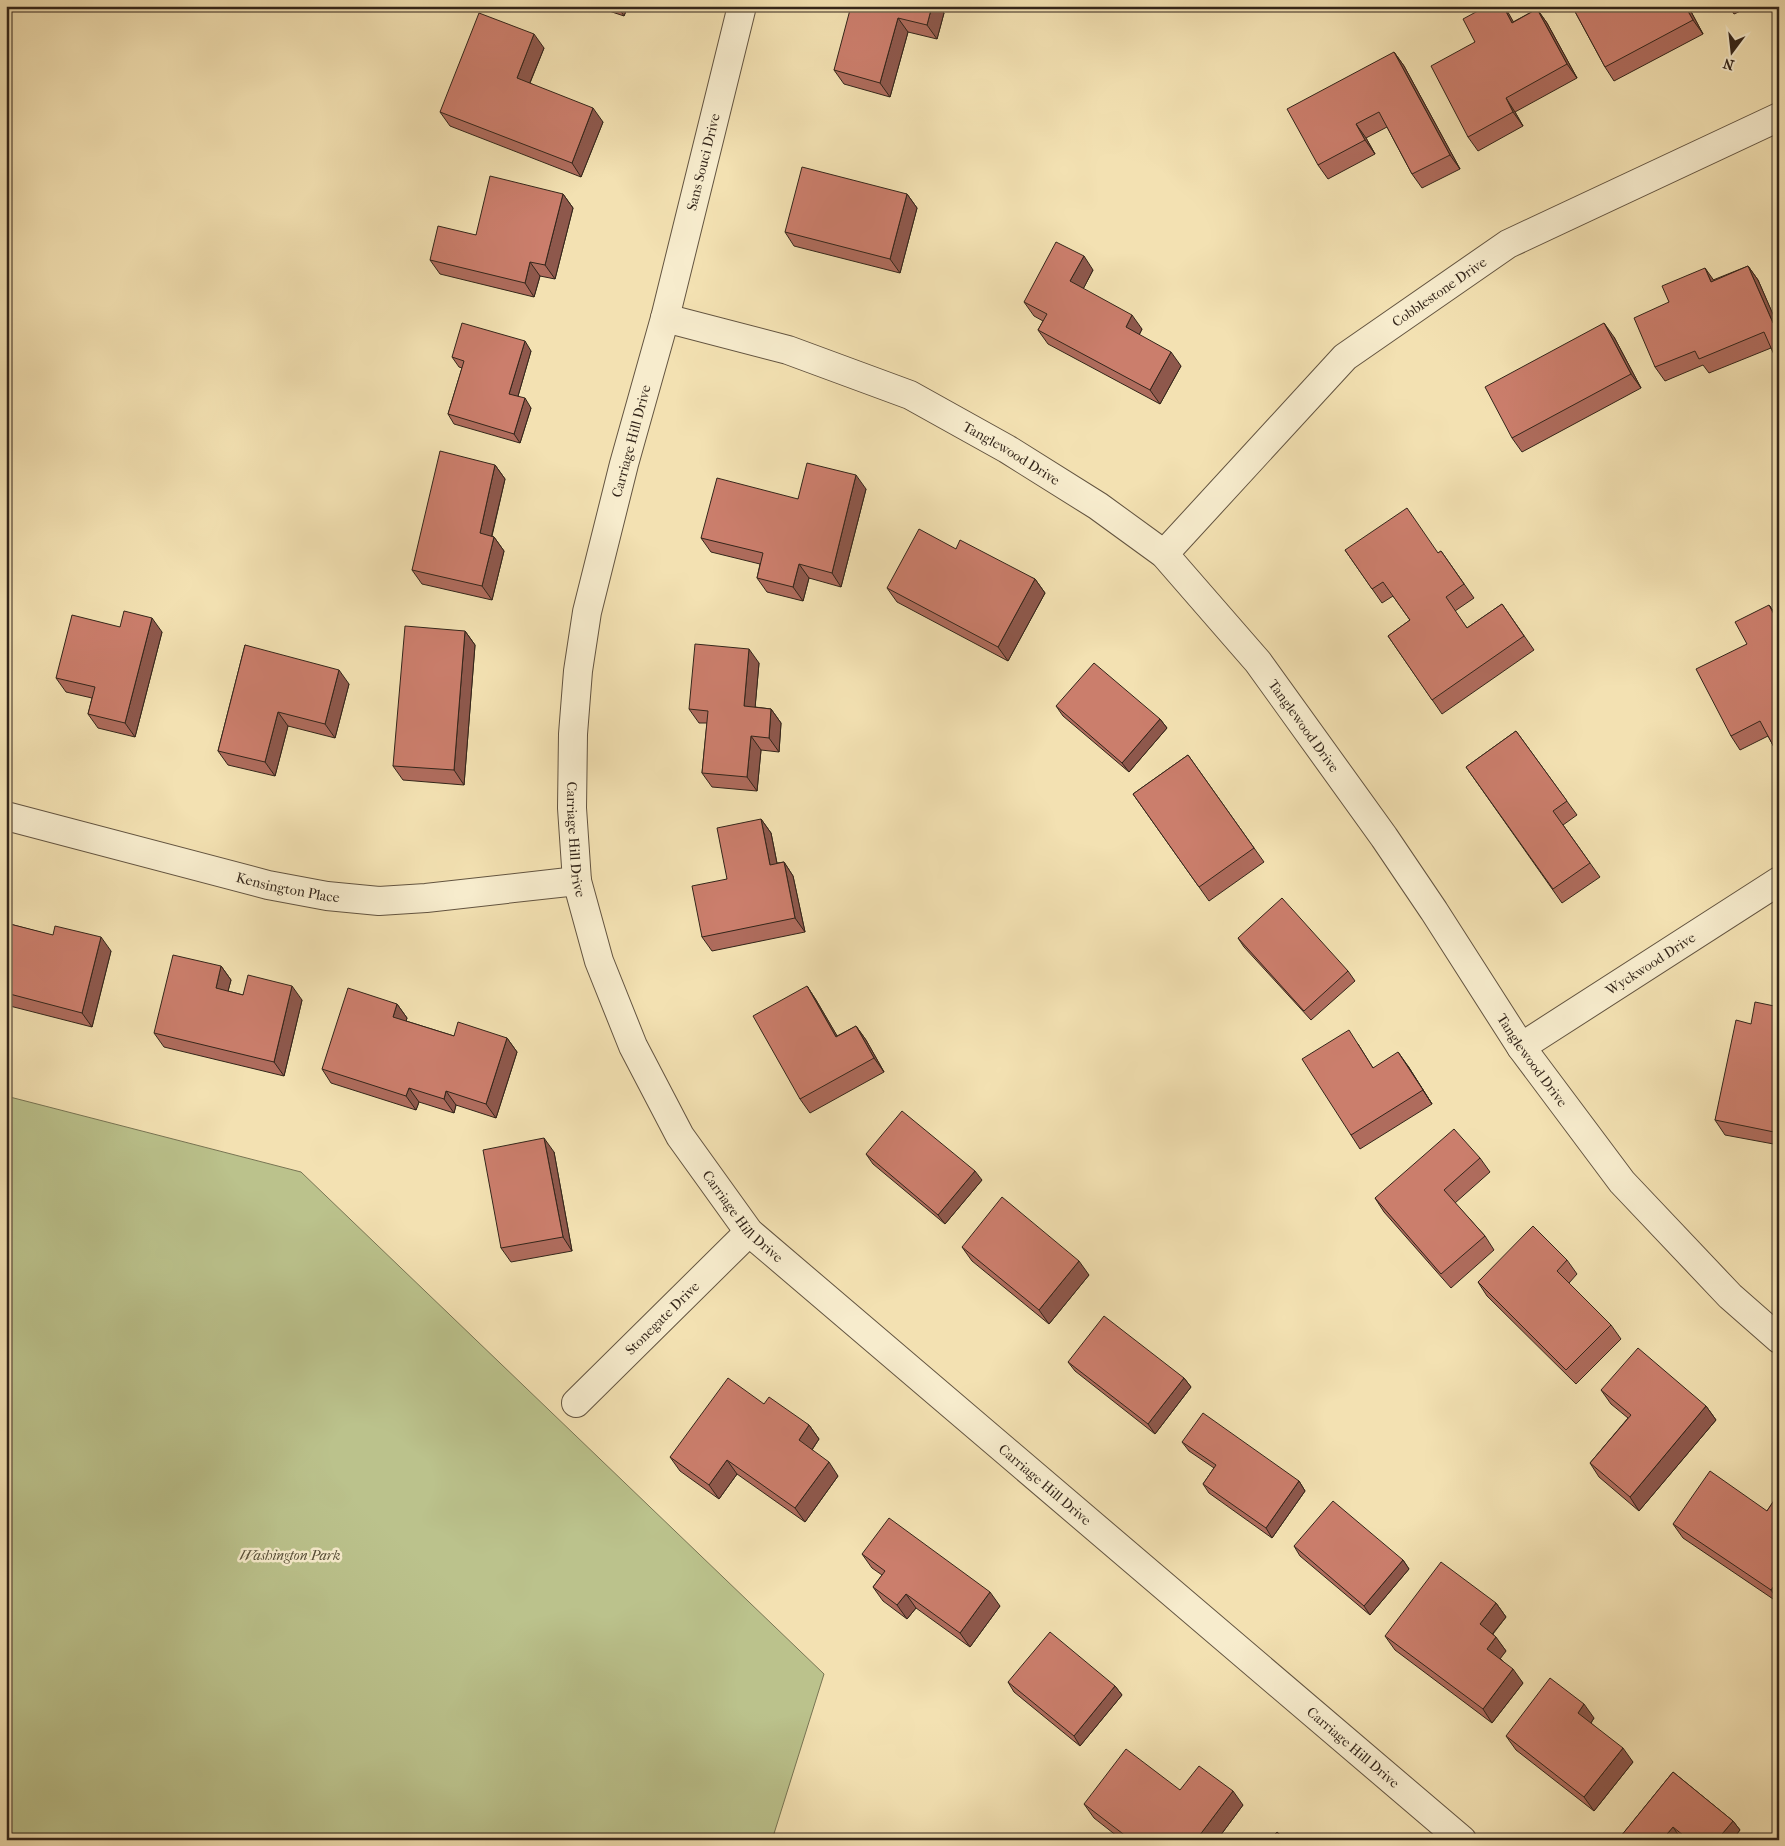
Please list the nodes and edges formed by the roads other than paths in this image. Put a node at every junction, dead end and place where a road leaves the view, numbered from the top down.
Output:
1 (742, 6) edge
2 (1779, 117) edge
3 (665, 318) junction
4 (1164, 554) junction
5 (6, 816) edge
6 (577, 881) junction
7 (1779, 881) edge
8 (1521, 1047) junction
9 (749, 1232) junction
10 (1779, 1340) edge
11 (576, 1403) dead end
12 (1462, 1840) edge

1 - 3 street, Sans Souci Drive
2 - 4 street, Cobblestone Drive
3 - 4 street, Tanglewood Drive
3 - 6 street, Carriage Hill Drive
4 - 8 street, Tanglewood Drive
5 - 6 street, Kensington Place
6 - 9 street, Carriage Hill Drive
7 - 8 street, Wyckwood Drive
8 - 10 street, Tanglewood Drive
9 - 11 street, Stonegate Drive
9 - 12 street, Carriage Hill Drive

